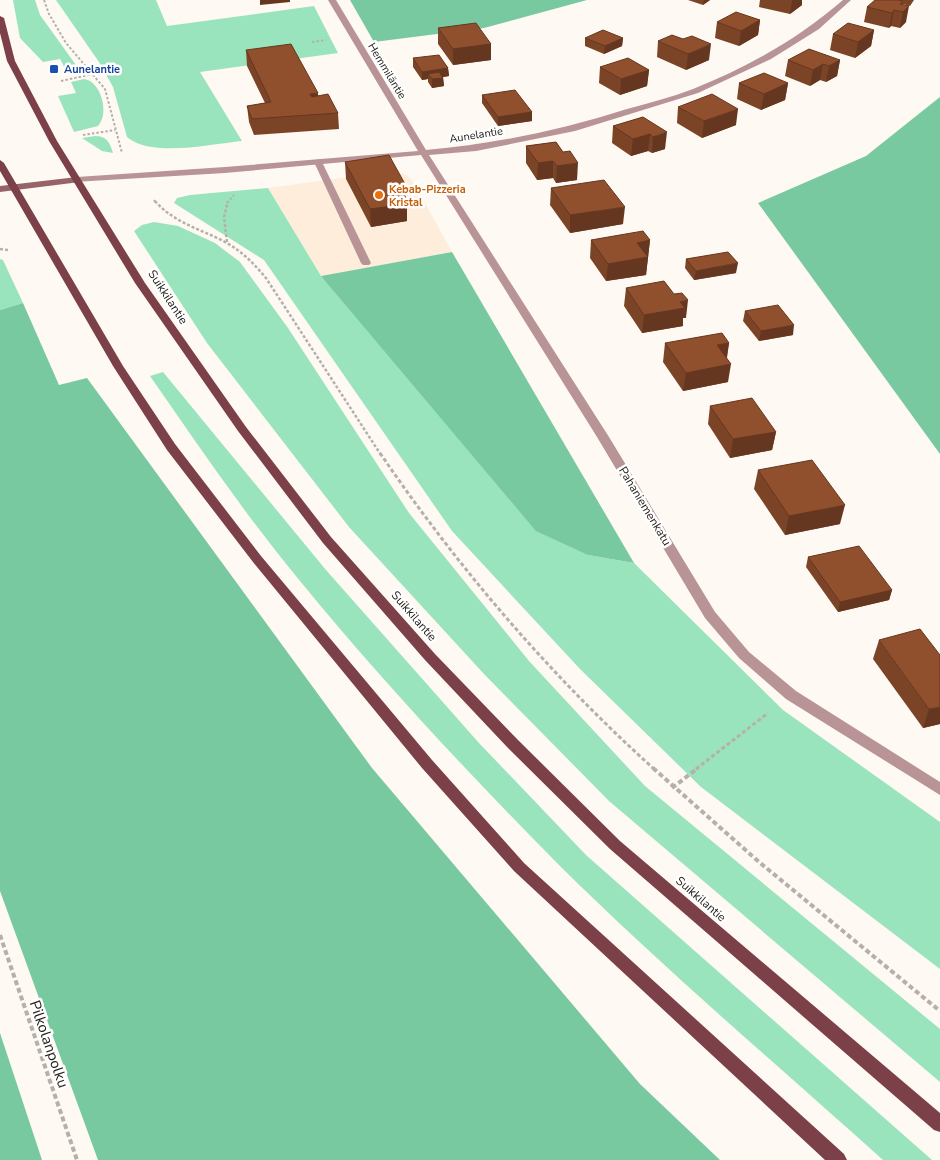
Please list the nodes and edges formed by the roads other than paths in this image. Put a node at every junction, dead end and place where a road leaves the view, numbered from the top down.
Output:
1 (332, 0) edge
2 (847, 0) edge
3 (0, 18) edge
4 (424, 153) junction
5 (318, 162) junction
6 (0, 163) edge
7 (77, 180) junction
8 (14, 187) junction
9 (0, 189) edge
10 (366, 263) dead end
11 (940, 790) edge
12 (940, 1124) edge
13 (838, 1160) edge

1 - 4 street, Hemmiläntie
2 - 4 street, Aunelantie
3 - 7 main road, Suikkilantie
4 - 5 street, Aunelantie
4 - 11 street, Pahaniemenkatu
5 - 7 street, Aunelantie
5 - 10 street
6 - 8 main road
7 - 8 street
7 - 12 main road, Suikkilantie
8 - 9 street
8 - 13 main road

